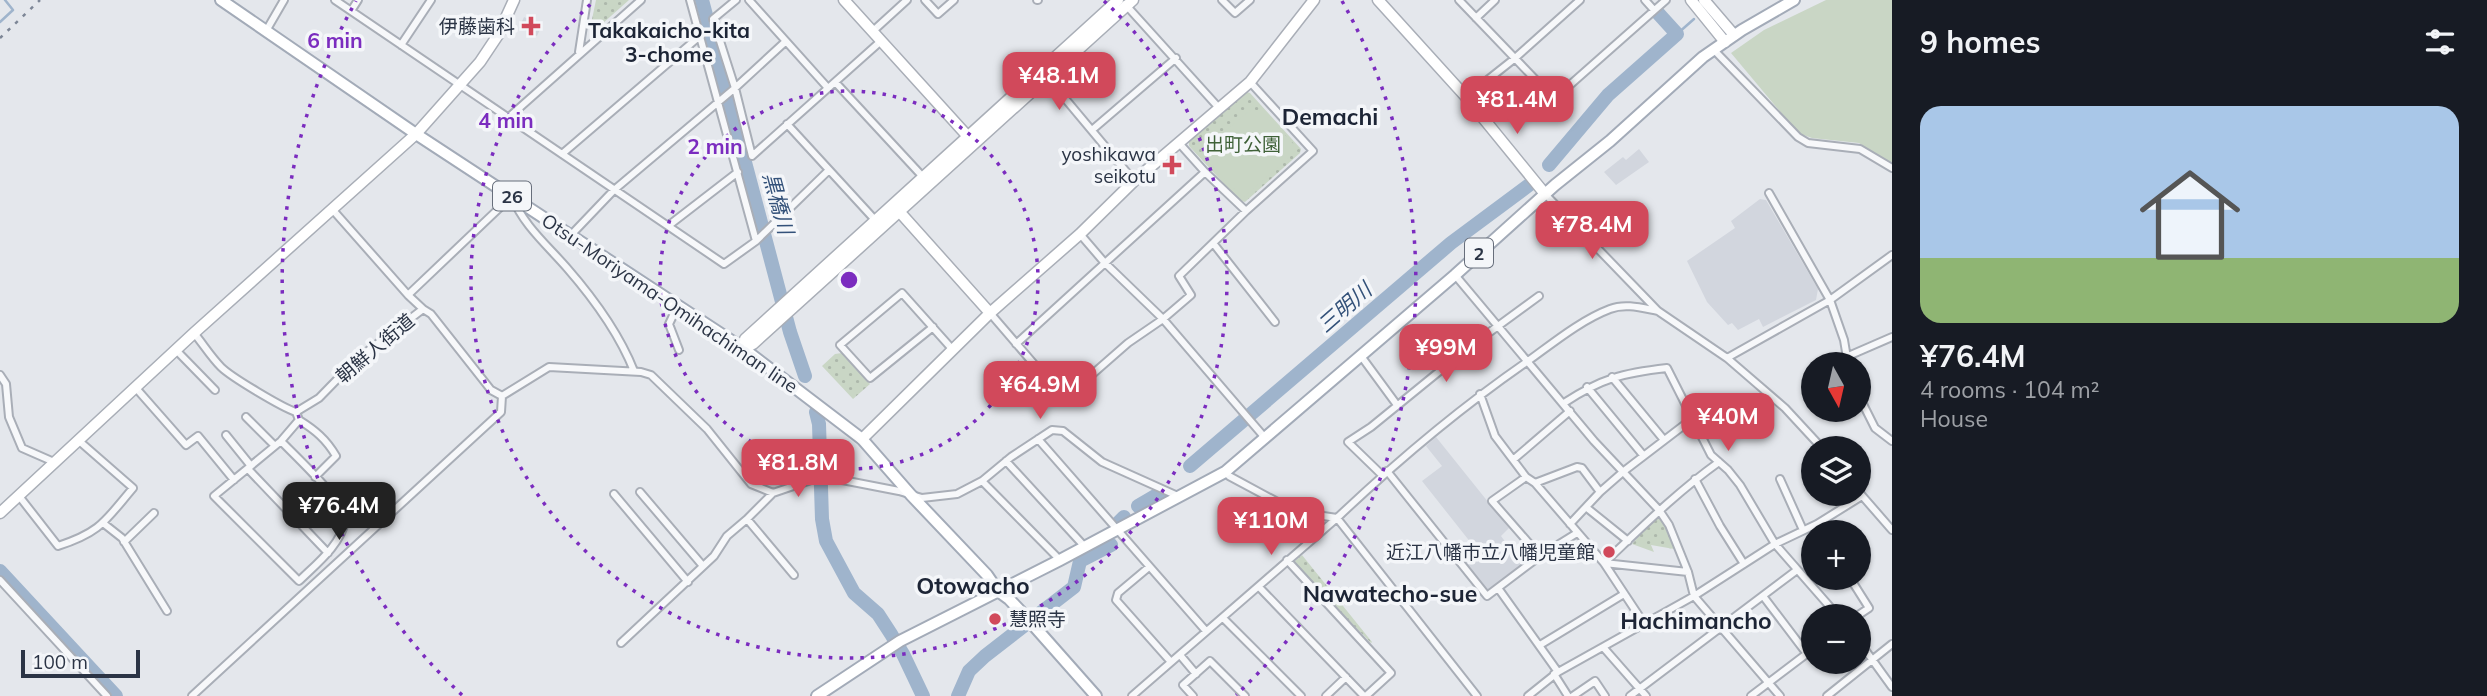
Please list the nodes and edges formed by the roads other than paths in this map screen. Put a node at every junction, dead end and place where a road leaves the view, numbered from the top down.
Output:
1 (221, 0) edge
2 (284, 0) edge
3 (335, 0) edge
4 (358, 0) edge
5 (431, 0) edge
6 (513, 0) edge
7 (587, 0) edge
8 (641, 0) edge
9 (690, 0) edge
10 (736, 0) edge
11 (749, 0) edge
12 (844, 0) edge
13 (907, 0) edge
14 (925, 0) edge
15 (954, 0) edge
16 (1222, 0) edge
17 (1250, 0) edge
18 (1314, 0) edge
19 (1378, 0) edge
20 (1459, 0) edge
21 (1495, 0) edge
22 (1580, 0) edge
23 (1645, 0) edge
24 (1665, 0) edge
25 (1691, 0) edge
26 (1704, 0) edge
27 (1794, 0) edge
28 (1125, 1) edge
29 (1654, 10) junction
30 (351, 11) junction
31 (1476, 18) junction
32 (266, 31) junction
33 (873, 31) junction
34 (701, 35) junction
35 (1730, 38) junction
36 (785, 41) junction
37 (881, 41) junction
38 (401, 45) junction
39 (1714, 50) junction
40 (579, 54) junction
41 (1176, 58) junction
42 (1514, 59) junction
43 (1047, 77) junction
44 (1250, 82) junction
45 (836, 83) junction
46 (462, 85) junction
47 (735, 88) junction
48 (828, 88) junction
49 (1466, 97) junction
50 (718, 101) junction
51 (1219, 108) junction
52 (509, 117) junction
53 (787, 124) junction
54 (1092, 130) junction
55 (415, 134) junction
56 (972, 140) junction
57 (1179, 143) junction
58 (562, 154) junction
59 (1892, 168) edge
60 (829, 170) junction
61 (738, 172) junction
62 (1205, 172) junction
63 (923, 177) junction
64 (1134, 181) junction
65 (614, 190) junction
66 (1769, 193) dead end
67 (1545, 194) junction
68 (512, 196) junction
69 (896, 208) junction
70 (332, 209) junction
71 (1247, 211) junction
72 (876, 221) junction
73 (668, 226) junction
74 (1080, 234) junction
75 (571, 235) junction
76 (756, 241) junction
77 (1213, 243) junction
78 (1892, 255) edge
79 (1104, 262) junction
80 (1455, 275) junction
81 (408, 295) junction
82 (1539, 296) dead end
83 (1830, 300) junction
84 (794, 301) junction
85 (678, 305) junction
86 (423, 309) junction
87 (1658, 311) junction
88 (990, 313) junction
89 (1163, 319) junction
90 (1275, 322) dead end
91 (933, 327) junction
92 (1497, 327) junction
93 (194, 333) junction
94 (1892, 337) edge
95 (1016, 344) junction
96 (176, 349) junction
97 (744, 349) junction
98 (679, 350) dead end
99 (953, 350) junction
100 (1846, 352) edge
101 (1863, 352) edge
102 (1361, 356) junction
103 (1727, 358) junction
104 (1527, 361) junction
105 (634, 371) junction
106 (0, 375) edge
107 (1612, 377) junction
108 (135, 387) junction
109 (1587, 387) junction
110 (215, 390) dead end
111 (1480, 394) junction
112 (502, 396) junction
113 (1564, 402) junction
114 (1397, 405) junction
115 (1570, 411) junction
116 (296, 412) junction
117 (246, 416) dead end
118 (1692, 419) junction
119 (299, 420) junction
120 (1871, 420) edge
121 (226, 435) dead end
122 (1811, 436) edge
123 (862, 439) junction
124 (1038, 439) junction
125 (1266, 439) junction
126 (78, 440) junction
127 (1664, 440) junction
128 (1892, 441) edge
129 (278, 444) junction
130 (1643, 455) junction
131 (1514, 459) junction
132 (1006, 461) junction
133 (54, 462) junction
134 (1719, 462) junction
135 (249, 467) junction
136 (1624, 471) junction
137 (1225, 472) junction
138 (1384, 473) junction
139 (315, 477) junction
140 (1526, 477) junction
141 (1695, 479) junction
142 (1780, 479) dead end
143 (234, 480) junction
144 (982, 481) junction
145 (1535, 483) junction
146 (640, 492) dead end
147 (1601, 492) junction
148 (773, 493) junction
149 (614, 494) dead end
150 (911, 495) junction
151 (19, 496) junction
152 (1180, 497) junction
153 (1843, 506) edge
154 (1871, 506) edge
155 (1587, 508) junction
156 (1659, 510) junction
157 (0, 513) edge
158 (154, 513) dead end
159 (1337, 518) junction
160 (747, 519) junction
161 (1823, 520) edge
162 (103, 523) junction
163 (1570, 524) junction
164 (1801, 526) edge
165 (1117, 530) junction
166 (1892, 530) edge
167 (1801, 531) edge
168 (1577, 533) junction
169 (1628, 541) junction
170 (124, 542) junction
171 (1775, 544) junction
172 (1084, 547) junction
173 (328, 553) junction
174 (1540, 556) junction
175 (1060, 560) junction
176 (1287, 560) junction
177 (1604, 563) junction
178 (1744, 564) junction
179 (703, 566) junction
180 (1149, 567) junction
181 (1797, 570) junction
182 (1688, 572) junction
183 (794, 575) dead end
184 (0, 580) edge
185 (688, 582) junction
186 (1259, 587) junction
187 (1498, 588) junction
188 (998, 591) junction
189 (1624, 594) junction
190 (1694, 596) junction
191 (1763, 596) junction
192 (1827, 604) edge
193 (167, 611) dead end
194 (1223, 618) junction
195 (1643, 622) junction
196 (1723, 628) junction
197 (1206, 631) junction
198 (1801, 641) edge
199 (621, 643) dead end
200 (1892, 644) edge
201 (1540, 645) junction
202 (1603, 647) junction
203 (1180, 655) junction
204 (1871, 656) edge
205 (1801, 658) edge
206 (1873, 659) junction
207 (1171, 662) junction
208 (1556, 673) junction
209 (1196, 674) junction
210 (1346, 677) junction
211 (1768, 682) junction
212 (1892, 687) edge
213 (1639, 688) junction
214 (1137, 695) edge
215 (107, 696) edge
216 (192, 696) edge
217 (817, 696) edge
218 (1096, 696) edge
219 (1193, 696) edge
220 (1245, 696) edge
221 (1301, 696) edge
222 (1326, 696) edge
223 (1365, 696) edge
224 (1477, 696) edge
225 (1528, 696) edge
226 (1570, 696) edge
227 (1605, 696) edge
228 (1630, 696) edge
229 (1646, 696) edge
230 (1751, 696) edge
231 (1780, 696) edge
232 (1827, 696) edge

1 - 32 main road, Otsu-Moriyama-Omihachiman line / 26
2 - 32 street
3 - 30 street
4 - 30 street
5 - 38 street
6 - 46 street
7 - 40 street
8 - 40 street
9 - 34 street
10 - 47 street
11 - 36 street
12 - 33 street
13 - 33 street
14 - 15 street
16 - 17 street
18 - 44 street
19 - 49 street
20 - 31 street
21 - 31 street
22 - 42 street
23 - 29 street
24 - 29 street
25 - 35 street
26 - 35 street
27 - 35 main road, 2
28 - 41 street
28 - 43 street
28 - 56 street
29 - 42 street
30 - 38 street
31 - 42 street
32 - 55 main road, Otsu-Moriyama-Omihachiman line / 26
33 - 37 street
34 - 50 street
34 - 58 street
35 - 39 main road, 2
36 - 47 street
36 - 48 street
37 - 45 street
37 - 56 street
38 - 46 street
39 - 59 street
39 - 67 main road, 2
40 - 52 street
41 - 51 street
41 - 54 street
42 - 49 street
43 - 54 street
43 - 56 street
44 - 51 street
44 - 71 street
45 - 48 street
45 - 63 street
46 - 52 street
46 - 55 street
47 - 50 street
47 - 53 street
48 - 53 street
49 - 67 street
50 - 61 street
50 - 65 street
51 - 57 street
52 - 58 street
53 - 60 street
54 - 64 street
55 - 68 main road, Otsu-Moriyama-Omihachiman line / 26
55 - 70 street
56 - 63 street
56 - 69 street
57 - 62 street
57 - 64 street
58 - 65 street
60 - 72 street
60 - 76 street
61 - 73 street
61 - 76 street
62 - 71 street
62 - 79 street
63 - 69 street
64 - 74 street
65 - 73 street
65 - 75 street
66 - 83 street
67 - 80 main road, 2
67 - 87 street
68 - 75 main road, Otsu-Moriyama-Omihachiman line / 26
68 - 81 street
68 - 105 street
69 - 72 street
69 - 84 street
69 - 88 street
70 - 81 street
70 - 93 street
71 - 77 street
72 - 84 street
73 - 76 street
74 - 79 street
74 - 88 street
75 - 85 main road, Otsu-Moriyama-Omihachiman line / 26
77 - 89 street
77 - 90 street
78 - 83 street
79 - 89 street
79 - 95 street
80 - 92 street
80 - 102 main road, 2
81 - 86 street
82 - 92 street
83 - 100 street
83 - 103 street
84 - 97 street
85 - 97 main road, Otsu-Moriyama-Omihachiman line / 26
85 - 98 street
86 - 112 street, 朝鮮人街道
86 - 116 street, 朝鮮人街道
87 - 103 street
87 - 104 street
88 - 95 street
88 - 99 street
89 - 95 street
89 - 125 street
91 - 91 street
91 - 99 street
92 - 104 street
92 - 114 street
93 - 96 street
93 - 116 street
94 - 101 street
96 - 108 street
96 - 110 street
97 - 123 main road, Otsu-Moriyama-Omihachiman line / 26
99 - 123 street
102 - 114 street
102 - 125 main road, 2
103 - 122 street
104 - 111 street
104 - 113 street
105 - 112 street
105 - 148 street
106 - 133 street
107 - 109 street
107 - 118 street
107 - 127 street
108 - 126 street
108 - 143 street
109 - 113 street
109 - 130 street
111 - 131 street
111 - 138 street
112 - 216 street
113 - 115 street
114 - 138 street
115 - 131 street
115 - 136 street
116 - 119 street
117 - 129 street
118 - 127 street
118 - 134 street
119 - 129 street
119 - 139 street
120 - 128 street
121 - 135 street
123 - 150 main road, Otsu-Moriyama-Omihachiman line / 26
124 - 132 street
124 - 152 street
124 - 165 street
125 - 137 main road, 2
126 - 133 street
126 - 162 street
127 - 130 street
129 - 135 street
129 - 139 street
130 - 136 street
131 - 140 street
132 - 144 street
132 - 172 street
133 - 151 street
134 - 141 street
134 - 171 street
135 - 143 street
135 - 173 street
136 - 147 street
136 - 156 street
137 - 152 main road, 2
137 - 159 street
138 - 159 street
138 - 187 street
139 - 173 street
140 - 145 street
140 - 174 street
141 - 156 street
141 - 178 street
142 - 164 street
143 - 173 street
144 - 150 street
144 - 175 street
145 - 147 street
145 - 163 street
146 - 179 street
147 - 155 street
148 - 150 street
148 - 160 street
149 - 185 street
150 - 188 main road, Otsu-Moriyama-Omihachiman line / 26
151 - 157 street
151 - 162 street
152 - 165 main road, 2
153 - 161 street
154 - 166 street
155 - 163 street
155 - 169 street
156 - 169 street
156 - 182 street
158 - 170 street
159 - 176 street
159 - 224 street
160 - 179 street
160 - 183 street
162 - 170 street
163 - 168 street
165 - 172 main road, 2
165 - 180 street
167 - 171 street
168 - 174 street
168 - 177 street
169 - 177 street
170 - 193 street
171 - 178 street
171 - 181 street
172 - 175 main road, 2
174 - 187 street
175 - 188 main road, 2
176 - 186 street
176 - 223 street
177 - 182 street
177 - 189 street
178 - 190 street
179 - 185 street
180 - 197 street
180 - 207 street
181 - 191 street
181 - 192 street
182 - 190 street
184 - 215 street
185 - 199 street
186 - 194 street
186 - 210 street
187 - 201 street
188 - 217 main road, 2
188 - 218 main road, Otsu-Moriyama-Omihachiman line / 26
189 - 195 street
189 - 201 street
190 - 195 street
190 - 196 street
191 - 196 street
191 - 198 street
194 - 197 street
194 - 221 street
195 - 202 street
196 - 211 street
196 - 213 street
197 - 203 street
200 - 206 street
201 - 208 street
202 - 208 street
202 - 213 street
203 - 207 street
203 - 209 street
204 - 206 street
205 - 211 street
206 - 212 street
206 - 232 street
207 - 214 street
208 - 225 street
208 - 226 street
209 - 219 street
209 - 220 street
210 - 222 street
210 - 223 street
211 - 230 street
211 - 231 street
213 - 228 street
213 - 229 street
226 - 227 street

